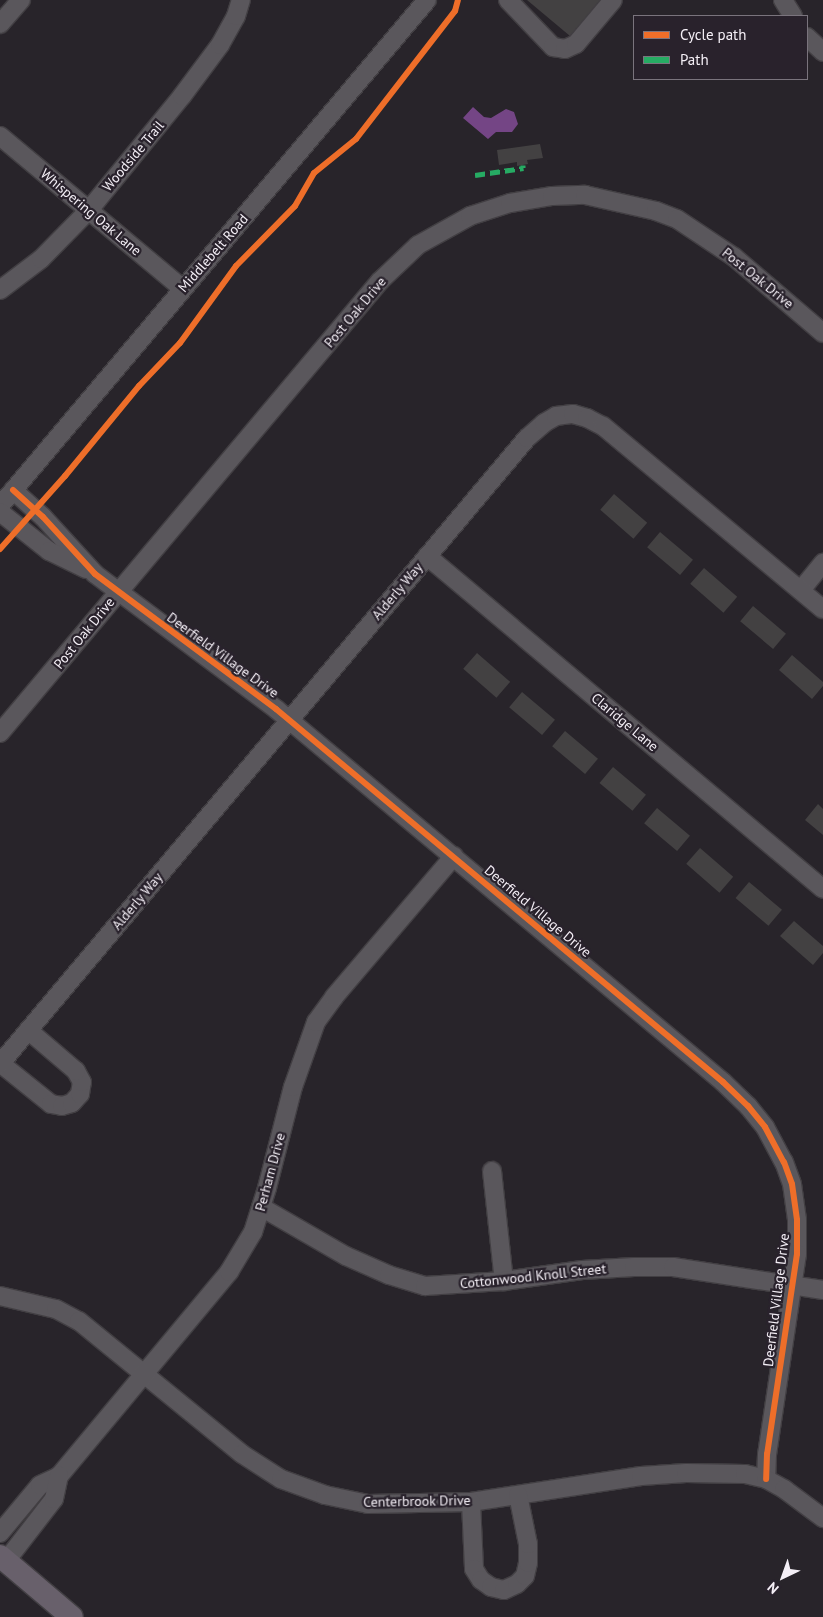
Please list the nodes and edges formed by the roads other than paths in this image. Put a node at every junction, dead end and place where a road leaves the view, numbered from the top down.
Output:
1 (20, 0) edge
2 (241, 0) edge
3 (427, 0) edge
4 (508, 0) edge
5 (613, 0) edge
6 (783, 0) edge
7 (792, 15) edge
8 (0, 24) edge
9 (808, 38) edge
10 (823, 52) edge
11 (0, 136) edge
12 (89, 210) junction
13 (182, 288) junction
14 (0, 290) edge
15 (823, 333) edge
16 (13, 490) junction
17 (0, 506) edge
18 (0, 512) edge
19 (427, 556) junction
20 (823, 563) edge
21 (95, 574) junction
22 (801, 590) junction
23 (117, 592) junction
24 (823, 609) edge
25 (289, 719) junction
26 (0, 733) edge
27 (454, 856) junction
28 (823, 888) edge
29 (28, 1030) junction
30 (0, 1063) edge
31 (492, 1171) dead end
32 (261, 1207) junction
33 (504, 1280) junction
34 (792, 1286) junction
35 (823, 1290) edge
36 (0, 1296) edge
37 (145, 1374) junction
38 (59, 1476) junction
39 (766, 1479) junction
40 (518, 1494) junction
41 (471, 1502) junction
42 (823, 1518) edge
43 (0, 1533) edge
44 (3, 1559) edge
45 (72, 1617) edge

1 - 8 street
2 - 12 street, Woodside Trail
3 - 13 street, Middlebelt Road
4 - 5 street
6 - 7 street
9 - 10 street
11 - 12 street, Whispering Oak Lane
12 - 13 street, Whispering Oak Lane
12 - 14 street, Woodside Trail
13 - 16 street, Middlebelt Road
15 - 23 street, Post Oak Drive
16 - 17 street, Middlebelt Road
16 - 21 street, Deerfield Village Drive
18 - 21 street, Deerfield Village Drive
19 - 22 street, Alderly Way
19 - 25 street, Alderly Way
19 - 28 street, Claridge Lane
20 - 22 street
21 - 23 street, Deerfield Village Drive
22 - 24 street, Alderly Way
23 - 25 street, Deerfield Village Drive
23 - 26 street, Post Oak Drive
25 - 27 street, Deerfield Village Drive
25 - 29 street, Alderly Way
27 - 32 street, Perham Drive
27 - 34 street, Deerfield Village Drive
29 - 30 street, Alderly Way
29 - 30 street, Alderly Way
31 - 33 street
32 - 33 street, Cottonwood Knoll Street
32 - 37 street, Perham Drive
33 - 34 street, Cottonwood Knoll Street
34 - 35 street, Cottonwood Knoll Street
34 - 39 street, Deerfield Village Drive
36 - 37 street, Centerbrook Drive
37 - 38 street, Perham Drive
37 - 41 street, Centerbrook Drive
38 - 43 street, Perham Drive
38 - 44 street, Perham Drive
39 - 40 street, Centerbrook Drive
39 - 42 street, Centerbrook Drive
40 - 41 street, Centerbrook Drive
40 - 41 street
44 - 45 main road

